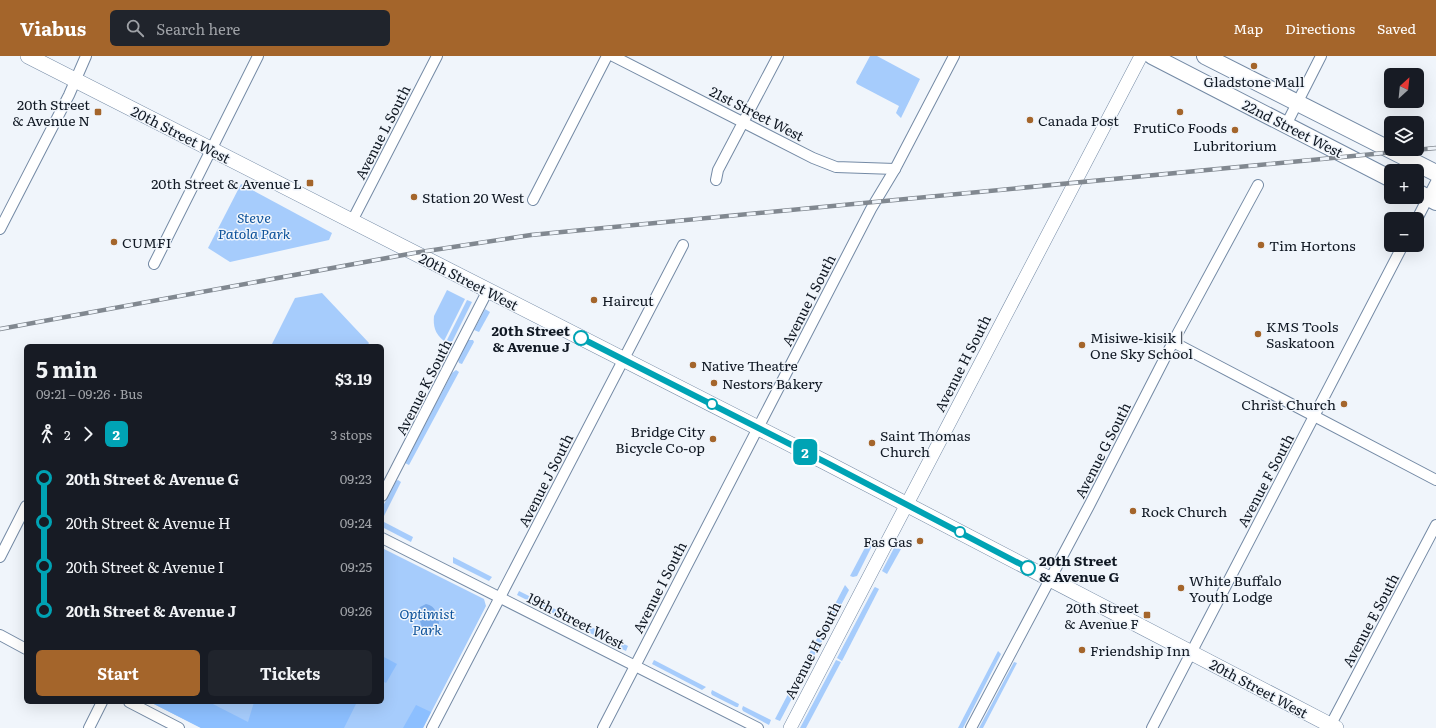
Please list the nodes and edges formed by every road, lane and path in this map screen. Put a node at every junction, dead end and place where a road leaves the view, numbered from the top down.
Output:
1 (28, 56) edge
2 (86, 56) edge
3 (258, 56) edge
4 (437, 56) edge
5 (607, 56) edge
6 (613, 56) edge
7 (778, 56) edge
8 (954, 56) edge
9 (1142, 56) edge
10 (1152, 56) edge
11 (1205, 56) edge
12 (1321, 56) edge
13 (75, 80) junction
14 (1297, 102) junction
15 (743, 122) junction
16 (1286, 124) junction
17 (210, 149) junction
18 (1432, 168) edge
19 (895, 170) junction
20 (1384, 175) edge
21 (716, 180) dead end
22 (1436, 182) edge
23 (1258, 185) dead end
24 (1427, 197) edge
25 (532, 200) dead end
26 (1420, 212) edge
27 (352, 221) junction
28 (0, 229) edge
29 (683, 245) dead end
30 (1399, 252) edge
31 (154, 264) dead end
32 (488, 290) junction
33 (1173, 342) junction
34 (624, 360) junction
35 (1314, 416) junction
36 (758, 428) junction
37 (1436, 480) edge
38 (384, 492) edge
39 (906, 504) junction
40 (24, 510) edge
41 (1436, 525) edge
42 (384, 539) edge
43 (0, 557) edge
44 (1050, 579) junction
45 (500, 597) junction
46 (0, 636) edge
47 (24, 648) edge
48 (1190, 652) junction
49 (635, 665) junction
50 (101, 704) edge
51 (133, 704) edge
52 (1332, 727) edge
53 (89, 728) edge
54 (179, 728) edge
55 (432, 728) edge
56 (603, 728) edge
57 (758, 728) edge
58 (790, 728) edge
59 (971, 728) edge
60 (1152, 728) edge

1 - 13 main road, 20th Street West
2 - 13 street
3 - 17 street
4 - 27 street, Avenue L South
5 - 25 street
6 - 15 street, 21st Street West
7 - 15 street
8 - 19 street, Avenue I South
9 - 39 street, Avenue H South
10 - 16 main road, 22nd Street West
11 - 14 main road, 22nd Street West
12 - 14 street
13 - 17 main road, 20th Street West
13 - 28 street
14 - 16 street
14 - 18 main road, 22nd Street West
15 - 19 street, 21st Street West
15 - 21 street
16 - 20 main road, 22nd Street West
17 - 27 main road, 20th Street West
17 - 31 street
19 - 36 street, Avenue I South
22 - 24 street
23 - 33 street, Avenue G South
24 - 26 street
27 - 32 main road, 20th Street West
29 - 34 street, Avenue J South
30 - 35 street, Avenue F South
32 - 34 main road, 20th Street West
32 - 38 street, Avenue K South
33 - 35 street
33 - 44 street, Avenue G South
34 - 36 main road, 20th Street West
34 - 45 street, Avenue J South
35 - 37 street
35 - 48 street, Avenue F South
36 - 39 main road, 20th Street West
36 - 49 street, Avenue I South
39 - 44 main road, 20th Street West
39 - 58 street, Avenue H South
40 - 43 street
41 - 52 street, Avenue E South
42 - 45 street, 19th Street West
44 - 48 main road, 20th Street West
44 - 59 street, Avenue G South
45 - 49 street, 19th Street West
45 - 55 street, Avenue J South
46 - 47 street
48 - 52 main road, 20th Street West
48 - 60 street, Avenue F South
49 - 56 street, Avenue I South
49 - 57 street, 19th Street West
50 - 53 street
51 - 54 street

